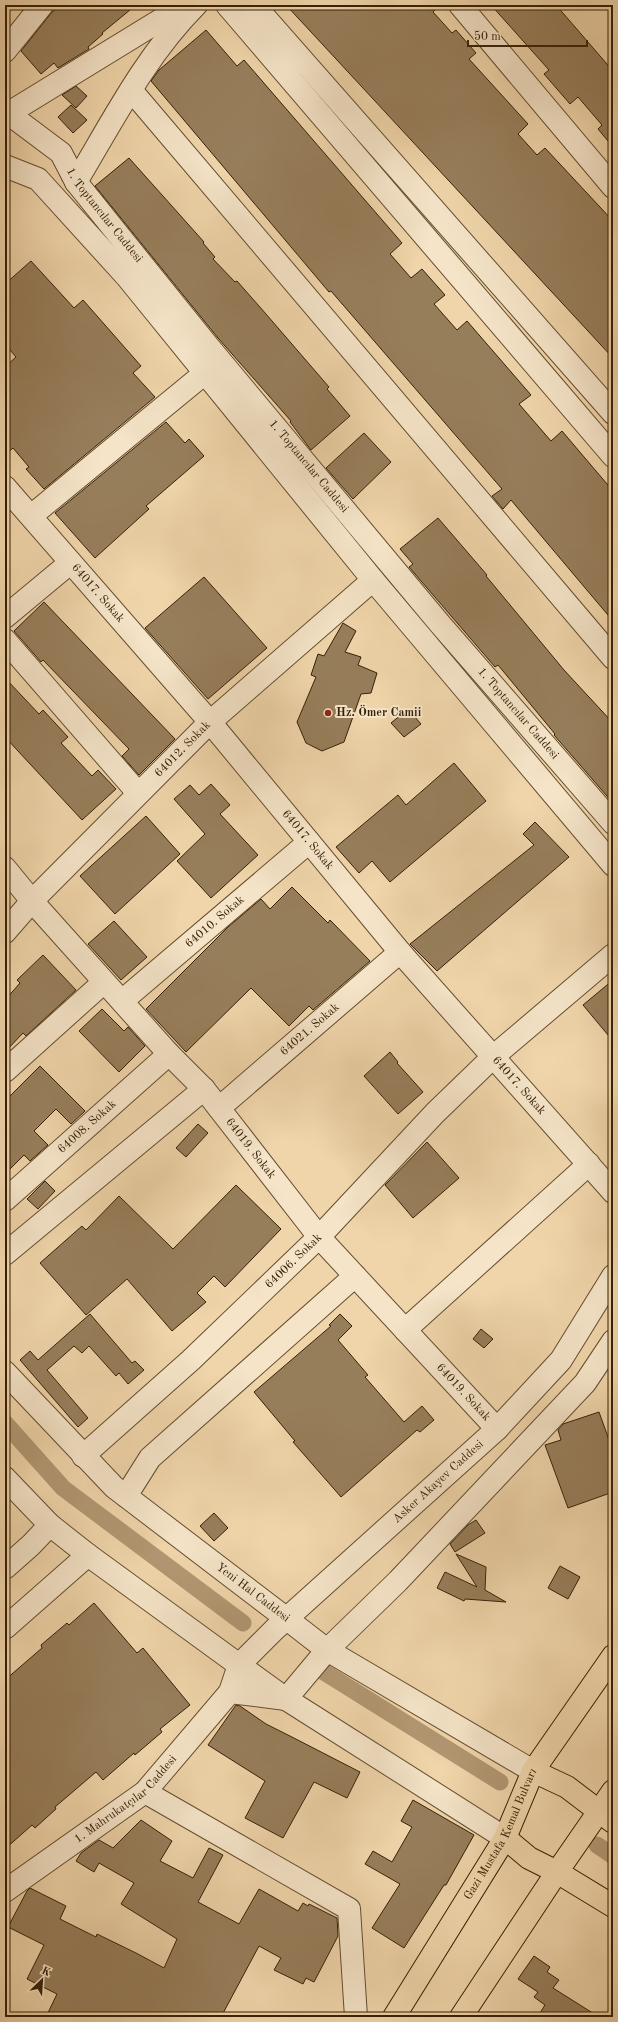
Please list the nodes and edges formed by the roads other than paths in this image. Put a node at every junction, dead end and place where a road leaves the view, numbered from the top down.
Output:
1 (42, 5) edge
2 (185, 5) edge
3 (196, 5) edge
4 (227, 5) edge
5 (254, 5) edge
6 (460, 5) edge
7 (5, 52) edge
8 (131, 90) junction
9 (7, 112) edge
10 (61, 153) junction
11 (5, 166) edge
12 (38, 179) junction
13 (76, 182) junction
14 (613, 187) edge
15 (205, 373) junction
16 (613, 413) edge
17 (613, 456) edge
18 (5, 487) edge
19 (31, 516) junction
20 (70, 563) junction
21 (373, 580) junction
22 (5, 617) edge
23 (5, 640) edge
24 (613, 658) edge
25 (210, 722) junction
26 (138, 794) junction
27 (613, 823) edge
28 (309, 842) junction
29 (613, 865) edge
30 (9, 879) edge
31 (32, 901) junction
32 (5, 932) edge
33 (400, 952) junction
34 (613, 955) edge
35 (104, 982) junction
36 (122, 1001) junction
37 (169, 1054) junction
38 (494, 1056) junction
39 (5, 1071) edge
40 (204, 1089) junction
41 (219, 1108) junction
42 (589, 1164) junction
43 (613, 1192) edge
44 (5, 1200) edge
45 (319, 1237) junction
46 (5, 1254) edge
47 (355, 1276) junction
48 (613, 1276) edge
49 (404, 1330) junction
50 (613, 1340) edge
51 (5, 1372) edge
52 (497, 1429) junction
53 (83, 1456) junction
54 (5, 1478) edge
55 (126, 1496) junction
56 (50, 1525) junction
57 (88, 1555) junction
58 (5, 1568) edge
59 (287, 1620) junction
60 (5, 1628) edge
61 (327, 1650) junction
62 (613, 1656) edge
63 (239, 1665) junction
64 (230, 1692) junction
65 (286, 1699) junction
66 (533, 1771) junction
67 (613, 1791) edge
68 (145, 1792) junction
69 (606, 1817) edge
70 (504, 1838) junction
71 (557, 1872) junction
72 (5, 1891) edge
73 (613, 1906) edge
74 (356, 2017) edge
75 (394, 2017) edge
76 (461, 2017) edge

1 - 7 street
2 - 9 street
3 - 8 street
4 - 17 street
5 - 16 street
6 - 14 street
8 - 13 street
8 - 24 street
9 - 10 street, 1. Toptancılar Caddesi
10 - 12 street
10 - 13 street, 1. Toptancılar Caddesi
11 - 12 street, 1. Toptancılar Caddesi
12 - 15 street, 1. Toptancılar Caddesi
13 - 27 street, 1. Toptancılar Caddesi
15 - 19 street
15 - 21 street, 1. Toptancılar Caddesi
18 - 19 street, 64017. Sokak
19 - 20 street, 64017. Sokak
20 - 22 street
20 - 25 street, 64017. Sokak
21 - 25 street, 64012. Sokak
21 - 29 street, 1. Toptancılar Caddesi
23 - 26 street
25 - 26 street, 64012. Sokak
25 - 28 street, 64017. Sokak
26 - 31 street, 64012. Sokak
28 - 33 street, 64017. Sokak
28 - 36 street, 64010. Sokak
30 - 31 street, 64019. Sokak
31 - 32 street, 64012. Sokak
31 - 35 street, 64019. Sokak
33 - 38 street, 64017. Sokak
33 - 41 street, 64021. Sokak
34 - 38 street, 64006. Sokak
35 - 36 street, 64019. Sokak
35 - 39 street
36 - 37 street, 64019. Sokak
37 - 40 street, 64019. Sokak
37 - 44 street, 64008. Sokak
38 - 42 street, 64017. Sokak
38 - 45 street, 64006. Sokak
40 - 41 street, 64019. Sokak
40 - 46 street
41 - 45 street, 64019. Sokak
42 - 43 street, 64017. Sokak
42 - 49 street
45 - 47 street, 64019. Sokak
45 - 53 street, 64006. Sokak
47 - 49 street, 64019. Sokak
47 - 55 street
48 - 52 street, Asker Akayev Caddesi
49 - 52 street, 64019. Sokak
50 - 61 street
51 - 53 street, Yeni Hal Caddesi
52 - 59 street, Asker Akayev Caddesi
53 - 55 street, Yeni Hal Caddesi
54 - 56 street
55 - 59 street, Yeni Hal Caddesi
56 - 57 street
56 - 58 street
57 - 60 street
57 - 63 street
59 - 61 street, Yeni Hal Caddesi
59 - 63 street, Asker Akayev Caddesi
61 - 65 street
61 - 66 street, Yeni Hal Caddesi
62 - 66 main road, Gazi Mustafa Kemal Bulvarı
63 - 64 street, 1. Mahrukatçılar Caddesi
63 - 65 street
64 - 65 street
64 - 68 street, 1. Mahrukatçılar Caddesi
65 - 70 street
66 - 69 main road
66 - 70 main road, Gazi Mustafa Kemal Bulvarı
67 - 69 main road
68 - 72 street, 1. Mahrukatçılar Caddesi
68 - 74 street
69 - 71 main road
70 - 71 main road
70 - 75 main road, Gazi Mustafa Kemal Bulvarı
71 - 73 main road
71 - 76 main road

